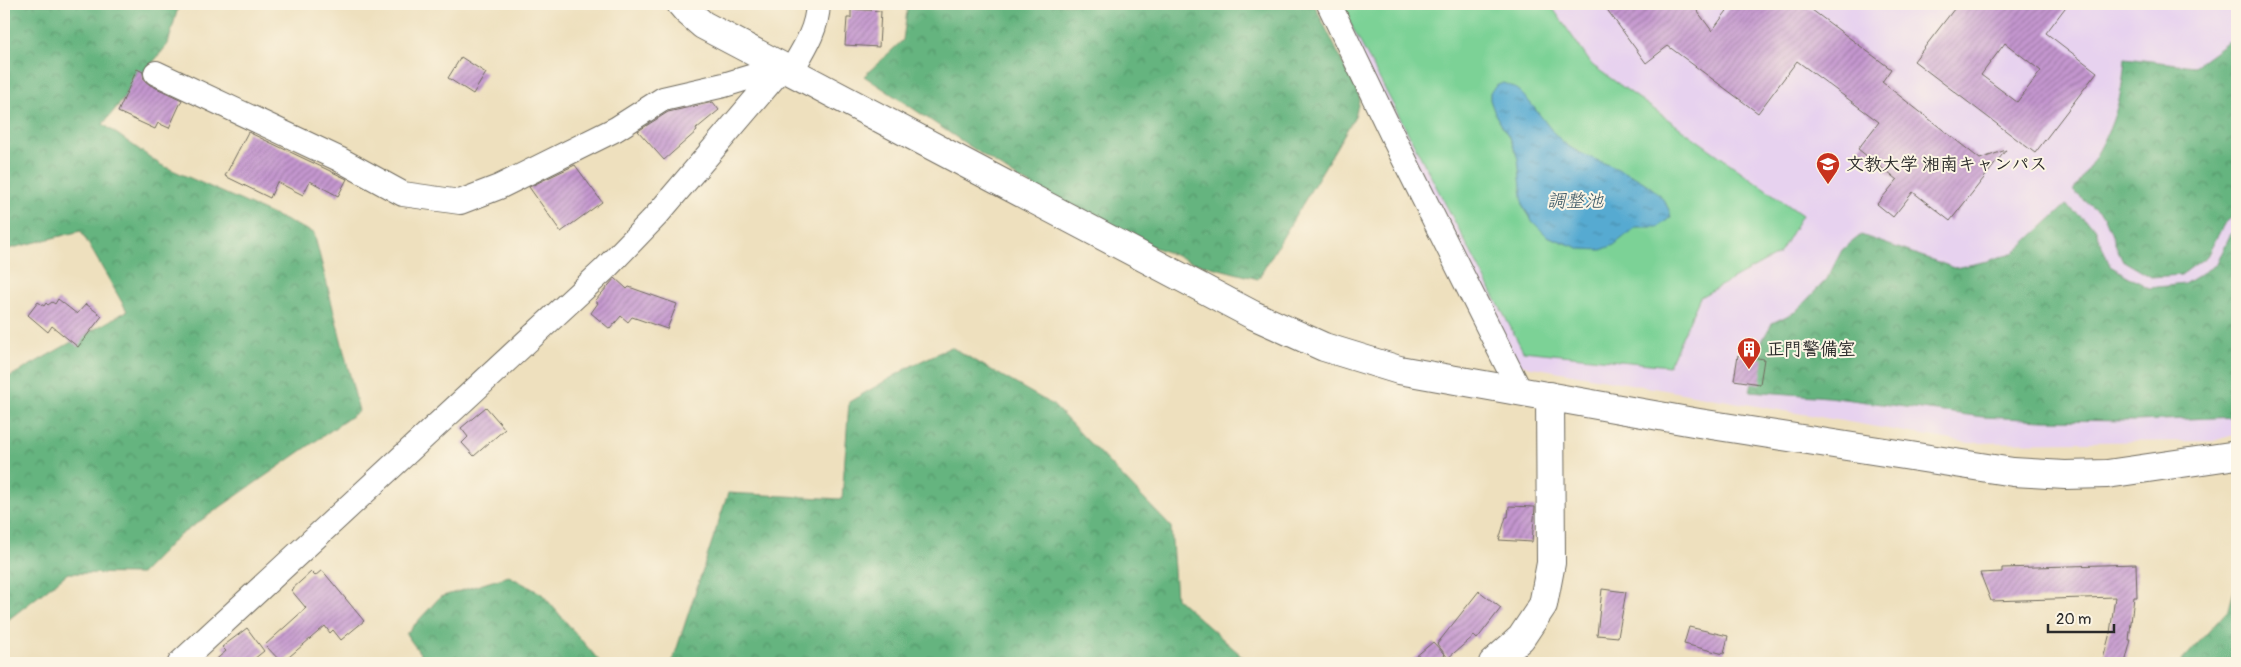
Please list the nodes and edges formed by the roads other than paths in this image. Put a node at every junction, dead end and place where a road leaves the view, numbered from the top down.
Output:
1 (681, 4) edge
2 (818, 4) edge
3 (1329, 4) edge
4 (787, 69) junction
5 (156, 73) dead end
6 (1520, 391) junction
7 (1550, 396) junction
8 (2237, 456) edge
9 (180, 663) edge
10 (1492, 663) edge

1 - 4 street
2 - 4 street
3 - 6 street
4 - 5 street
4 - 6 street
4 - 9 street
6 - 7 street
7 - 8 street
7 - 10 street

